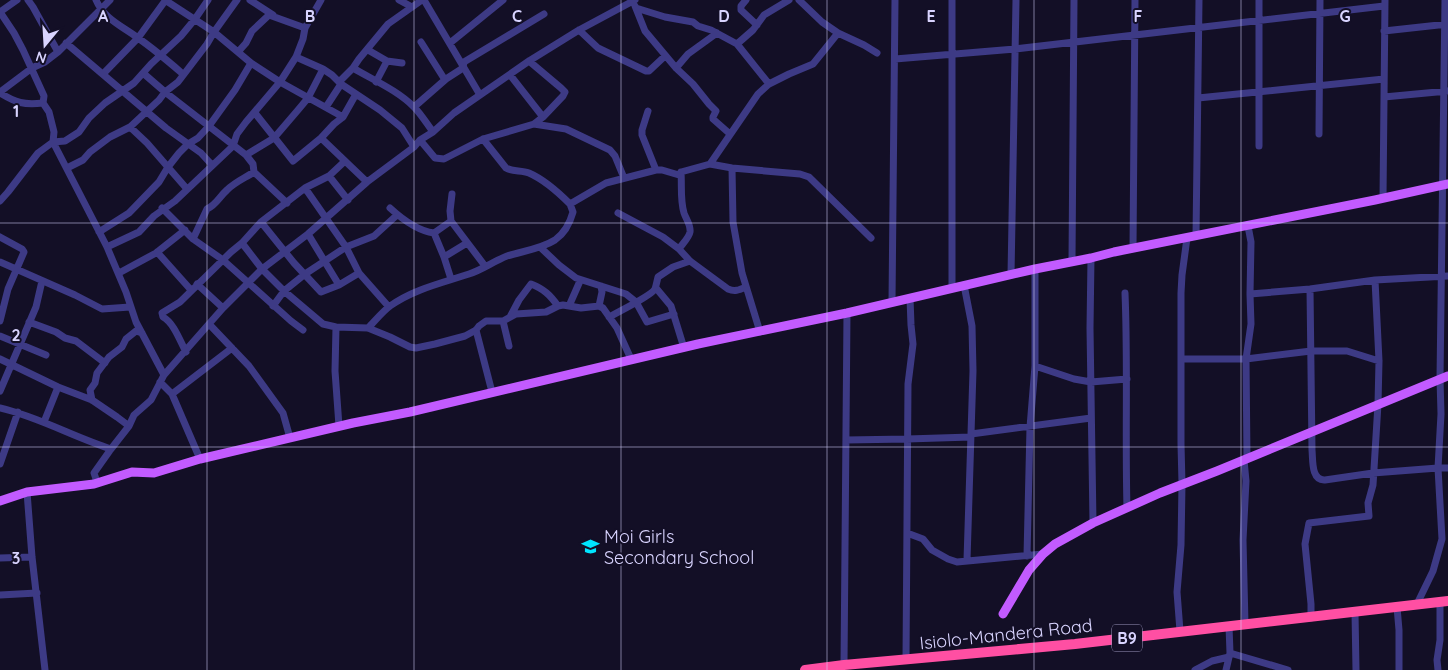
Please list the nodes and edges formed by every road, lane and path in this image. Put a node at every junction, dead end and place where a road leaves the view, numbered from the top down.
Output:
1 (17, 0) edge
2 (28, 0) edge
3 (96, 0) edge
4 (110, 0) edge
5 (165, 0) edge
6 (208, 0) edge
7 (237, 0) edge
8 (250, 0) edge
9 (321, 0) edge
10 (400, 0) edge
11 (423, 0) edge
12 (503, 0) edge
13 (746, 0) edge
14 (789, 0) edge
15 (799, 0) edge
16 (895, 0) edge
17 (952, 0) edge
18 (1016, 0) edge
19 (1074, 0) edge
20 (1135, 0) edge
21 (1199, 0) edge
22 (1260, 0) edge
23 (1320, 0) edge
24 (1445, 0) edge
25 (634, 3) edge
26 (1384, 3) edge
27 (412, 7) junction
28 (100, 10) junction
29 (0, 12) edge
30 (1320, 13) junction
31 (544, 14) dead end
32 (273, 15) junction
33 (196, 19) junction
34 (1259, 20) junction
35 (1446, 24) edge
36 (757, 25) junction
37 (1199, 27) junction
38 (305, 28) junction
39 (579, 30) junction
40 (1384, 30) junction
41 (214, 32) junction
42 (717, 33) junction
43 (838, 34) junction
44 (1135, 35) junction
45 (138, 38) junction
46 (421, 42) dead end
47 (1074, 42) junction
48 (66, 43) junction
49 (450, 43) junction
50 (737, 44) junction
51 (1015, 49) junction
52 (368, 50) junction
53 (58, 52) junction
54 (238, 52) junction
55 (877, 54) dead end
56 (952, 54) junction
57 (161, 55) junction
58 (665, 56) junction
59 (296, 57) junction
60 (894, 59) junction
61 (388, 61) junction
62 (529, 61) junction
63 (251, 64) junction
64 (402, 64) dead end
65 (32, 68) junction
66 (353, 68) junction
67 (463, 68) junction
68 (676, 68) junction
69 (323, 69) junction
70 (143, 73) junction
71 (103, 74) junction
72 (183, 74) junction
73 (510, 75) junction
74 (1384, 79) junction
75 (445, 80) junction
76 (280, 82) junction
77 (376, 82) junction
78 (340, 83) junction
79 (769, 84) junction
80 (1320, 86) junction
81 (123, 91) junction
82 (1446, 91) edge
83 (165, 92) junction
84 (1259, 92) junction
85 (0, 93) edge
86 (356, 94) junction
87 (480, 95) junction
88 (1384, 97) junction
89 (308, 98) junction
90 (1198, 98) junction
91 (43, 103) junction
92 (414, 107) junction
93 (326, 108) junction
94 (147, 111) junction
95 (648, 111) dead end
96 (254, 112) junction
97 (343, 117) junction
98 (543, 117) junction
99 (534, 124) junction
100 (209, 126) junction
101 (130, 127) junction
102 (433, 132) junction
103 (730, 134) junction
104 (1319, 134) dead end
105 (274, 138) junction
106 (321, 138) junction
107 (483, 139) junction
108 (420, 140) junction
109 (53, 142) junction
110 (188, 144) junction
111 (233, 146) junction
112 (1259, 146) dead end
113 (414, 147) junction
114 (246, 155) junction
115 (346, 162) junction
116 (710, 164) junction
117 (212, 165) junction
118 (168, 167) junction
119 (67, 168) junction
120 (732, 168) junction
121 (656, 170) junction
122 (254, 172) junction
123 (681, 172) junction
124 (329, 176) junction
125 (624, 178) junction
126 (368, 182) junction
127 (1446, 184) edge
128 (305, 188) junction
129 (187, 189) junction
130 (452, 194) dead end
131 (1383, 198) junction
132 (348, 200) junction
133 (0, 201) edge
134 (287, 203) junction
135 (570, 204) junction
136 (162, 208) junction
137 (390, 208) dead end
138 (397, 214) junction
139 (618, 214) dead end
140 (326, 218) junction
141 (451, 221) junction
142 (261, 222) junction
143 (1248, 226) junction
144 (184, 230) junction
145 (99, 232) junction
146 (434, 233) junction
147 (308, 234) junction
148 (0, 237) edge
149 (1192, 237) junction
150 (871, 238) dead end
151 (193, 239) junction
152 (242, 243) junction
153 (467, 243) junction
154 (540, 246) junction
155 (346, 247) junction
156 (107, 248) junction
157 (679, 248) junction
158 (1132, 248) junction
159 (285, 251) junction
160 (157, 252) junction
161 (444, 256) junction
162 (1092, 258) junction
163 (223, 260) junction
164 (324, 261) junction
165 (690, 261) junction
166 (1072, 261) junction
167 (0, 262) edge
168 (485, 266) junction
169 (1035, 268) junction
170 (262, 269) junction
171 (16, 270) junction
172 (119, 273) junction
173 (359, 273) junction
174 (304, 274) junction
175 (1011, 275) junction
176 (1445, 277) edge
177 (451, 279) junction
178 (1375, 280) junction
179 (42, 281) junction
180 (580, 281) junction
181 (250, 283) junction
182 (339, 285) junction
183 (964, 285) junction
184 (601, 286) junction
185 (194, 287) junction
186 (746, 287) junction
187 (656, 288) junction
188 (952, 288) junction
189 (1310, 289) junction
190 (284, 291) junction
191 (1125, 293) dead end
192 (1250, 294) junction
193 (910, 298) junction
194 (636, 302) junction
195 (892, 302) junction
196 (273, 306) junction
197 (558, 306) junction
198 (569, 306) junction
199 (599, 306) junction
200 (130, 307) junction
201 (389, 307) junction
202 (223, 308) junction
203 (847, 313) junction
204 (674, 314) junction
205 (609, 316) junction
206 (506, 320) junction
207 (0, 321) edge
208 (29, 322) junction
209 (209, 324) junction
210 (336, 327) junction
211 (368, 328) junction
212 (303, 330) dead end
213 (476, 330) junction
214 (760, 332) junction
215 (142, 333) junction
216 (0, 336) edge
217 (20, 343) junction
218 (509, 346) dead end
219 (232, 348) junction
220 (684, 348) junction
221 (1311, 351) junction
222 (186, 352) junction
223 (46, 354) dead end
224 (631, 359) junction
225 (1181, 359) junction
226 (1246, 359) junction
227 (0, 360) edge
228 (1379, 361) junction
229 (105, 363) junction
230 (10, 365) junction
231 (1035, 366) junction
232 (1444, 377) edge
233 (162, 379) junction
234 (1127, 379) junction
235 (1091, 382) junction
236 (58, 387) junction
237 (0, 391) edge
238 (492, 392) junction
239 (172, 394) junction
240 (92, 400) junction
241 (1378, 404) junction
242 (0, 408) edge
243 (18, 412) junction
244 (1091, 418) junction
245 (44, 422) junction
246 (129, 426) junction
247 (339, 426) junction
248 (1030, 427) junction
249 (1312, 432) junction
250 (971, 436) junction
251 (290, 438) junction
252 (907, 439) junction
253 (846, 440) junction
254 (111, 448) junction
255 (200, 459) junction
256 (1246, 459) junction
257 (0, 464) edge
258 (1438, 468) junction
259 (1448, 468) edge
260 (1374, 473) junction
261 (94, 484) junction
262 (1182, 484) junction
263 (27, 492) junction
264 (0, 501) edge
265 (1128, 508) junction
266 (1093, 523) junction
267 (907, 533) junction
268 (1043, 554) junction
269 (1027, 556) junction
270 (32, 557) junction
271 (0, 558) edge
272 (967, 560) junction
273 (37, 593) junction
274 (0, 595) edge
275 (1444, 602) edge
276 (1417, 604) junction
277 (1397, 608) junction
278 (1355, 612) junction
279 (1003, 614) dead end
280 (1310, 618) junction
281 (1245, 624) junction
282 (1228, 626) junction
283 (1180, 631) junction
284 (1230, 655) junction
285 (906, 660) junction
286 (844, 665) junction
287 (1273, 668) edge
288 (45, 670) edge
289 (805, 670) edge
290 (1196, 670) edge
291 (1226, 670) edge
292 (1288, 670) edge
293 (1356, 670) edge
294 (1399, 670) edge
295 (1438, 670) edge

1 - 29 street
2 - 53 street
3 - 28 street
4 - 28 street
5 - 33 street
5 - 45 street
6 - 33 street
7 - 41 street
8 - 32 street
9 - 38 street
10 - 27 street
11 - 27 street
11 - 49 street
12 - 49 street
13 - 36 street
14 - 36 street
15 - 43 street
16 - 60 street
17 - 56 street
18 - 51 street
19 - 47 street
20 - 44 street
21 - 37 street
22 - 34 street
23 - 30 street
24 - 35 street
25 - 39 street
25 - 42 street
25 - 58 street
26 - 30 street
26 - 40 street
27 - 52 street
28 - 45 street
28 - 48 street
29 - 65 street
30 - 34 street
30 - 80 street
31 - 67 street
32 - 38 street
32 - 54 street
33 - 41 street
33 - 57 street
34 - 37 street
34 - 84 street
35 - 40 street
35 - 82 street
36 - 50 street
37 - 44 street
37 - 90 street
38 - 59 street
39 - 58 street
39 - 62 street
40 - 74 street
41 - 54 street
41 - 72 street
42 - 50 street
42 - 68 street
43 - 55 street
43 - 79 street
44 - 47 street
44 - 158 street
45 - 57 street
45 - 71 street
46 - 75 street
47 - 51 street
47 - 166 street
48 - 53 street
48 - 71 street
49 - 67 street
50 - 79 street
51 - 56 street
51 - 175 street
52 - 61 street
52 - 66 street
53 - 65 street
54 - 63 street
56 - 60 street
56 - 188 street
57 - 70 street
57 - 72 street
58 - 68 street
59 - 69 street
59 - 76 street
60 - 195 street
61 - 64 street
61 - 77 street
62 - 73 street
62 - 98 street
63 - 76 street
63 - 100 street
65 - 85 street
65 - 91 street
66 - 77 street
66 - 78 street
67 - 75 street
67 - 87 street
68 - 103 street
69 - 78 street
69 - 89 street
70 - 81 street
70 - 83 street
71 - 81 street
72 - 83 street
73 - 87 street
73 - 98 street
74 - 80 street
74 - 88 street
75 - 92 street
76 - 89 street
76 - 96 street
77 - 92 street
78 - 86 street
78 - 93 street
79 - 103 street
80 - 84 street
80 - 104 street
81 - 94 street
81 - 109 street
82 - 88 street
82 - 127 street
83 - 94 street
83 - 100 street
84 - 90 street
84 - 112 street
85 - 91 street
86 - 97 street
86 - 113 street
87 - 102 street
88 - 131 street
89 - 93 street
89 - 105 street
90 - 149 street
91 - 109 street
92 - 102 street
93 - 97 street
94 - 101 street
94 - 110 street
95 - 121 street
96 - 105 street
96 - 111 street
97 - 106 street
98 - 99 street
99 - 107 street
99 - 125 street
100 - 110 street
100 - 111 street
101 - 118 street
101 - 119 street
102 - 108 street
103 - 116 street
105 - 106 street
105 - 114 street
106 - 115 street
107 - 108 street
107 - 135 street
108 - 113 street
109 - 119 street
109 - 133 street
110 - 117 street
110 - 118 street
111 - 114 street
111 - 117 street
113 - 126 street
114 - 122 street
115 - 124 street
115 - 126 street
116 - 120 street
116 - 123 street
117 - 129 street
118 - 129 street
118 - 145 street
119 - 145 street
120 - 150 street
120 - 186 street
121 - 123 street
121 - 125 street
122 - 134 street
122 - 151 street
123 - 157 street
124 - 128 street
124 - 132 street
125 - 135 street
126 - 132 street
127 - 131 main road
127 - 176 street
128 - 134 street
128 - 140 street
129 - 136 street
130 - 141 street
131 - 143 main road
132 - 140 street
134 - 142 street
135 - 154 street
136 - 144 street
136 - 156 street
137 - 138 street
138 - 146 street
138 - 155 street
139 - 157 street
140 - 147 street
140 - 155 street
141 - 146 street
141 - 153 street
142 - 152 street
142 - 159 street
143 - 149 main road
143 - 192 street
144 - 151 street
144 - 160 street
145 - 156 street
146 - 161 street
147 - 159 street
147 - 164 street
148 - 171 street
149 - 158 main road
149 - 225 street
151 - 163 street
152 - 163 street
152 - 170 street
153 - 161 street
153 - 168 street
154 - 168 street
154 - 180 street
155 - 164 street
155 - 173 street
156 - 172 street
157 - 165 street
158 - 162 main road
159 - 170 street
159 - 174 street
160 - 172 street
160 - 185 street
161 - 177 street
162 - 166 main road
162 - 235 street
163 - 181 street
163 - 185 street
164 - 174 street
164 - 182 street
165 - 186 street
165 - 187 street
166 - 169 main road
167 - 171 street
168 - 177 street
169 - 175 main road
169 - 231 street
170 - 181 street
170 - 190 street
171 - 179 street
171 - 207 street
172 - 200 street
173 - 182 street
173 - 201 street
174 - 182 street
174 - 190 street
175 - 183 main road
176 - 178 street
176 - 232 street
177 - 201 street
178 - 189 street
178 - 228 street
179 - 200 street
179 - 208 street
180 - 184 street
180 - 198 street
181 - 196 street
181 - 202 street
183 - 188 main road
183 - 250 street
184 - 194 street
184 - 199 street
185 - 202 street
185 - 222 street
186 - 214 street
187 - 194 street
187 - 204 street
188 - 193 main road
189 - 192 street
189 - 221 street
190 - 196 street
190 - 210 street
191 - 234 street
192 - 226 street
193 - 195 main road
193 - 252 street
194 - 204 street
194 - 205 street
195 - 203 main road
196 - 212 street
197 - 198 street
197 - 206 street
197 - 206 street
198 - 199 street
199 - 205 street
200 - 215 street
201 - 211 street
202 - 209 street
203 - 214 main road
203 - 253 street
204 - 220 street
205 - 224 street
206 - 213 street
206 - 218 street
208 - 217 street
208 - 229 street
209 - 219 street
209 - 222 street
210 - 211 street
210 - 247 street
211 - 213 street
213 - 238 street
214 - 220 main road
215 - 229 street
215 - 233 street
216 - 217 street
217 - 223 street
217 - 230 street
219 - 239 street
219 - 251 street
220 - 224 main road
221 - 226 street
221 - 228 street
221 - 249 street
222 - 233 street
224 - 238 main road
225 - 226 street
225 - 262 street
226 - 256 street
227 - 230 street
228 - 241 street
229 - 240 street
230 - 236 street
230 - 237 street
231 - 235 street
231 - 248 street
232 - 241 main road
232 - 258 street
233 - 239 street
233 - 246 street
234 - 235 street
234 - 265 street
235 - 244 street
236 - 240 street
236 - 245 street
238 - 247 main road
239 - 255 street
240 - 246 street
241 - 249 main road
241 - 260 street
242 - 243 street
243 - 245 street
243 - 257 street
244 - 248 street
244 - 266 street
245 - 254 street
246 - 254 street
247 - 251 main road
248 - 250 street
248 - 269 street
249 - 256 main road
249 - 260 street
250 - 252 street
250 - 272 street
251 - 255 main road
252 - 253 street
252 - 267 street
253 - 286 street
254 - 261 street
255 - 261 main road
256 - 262 main road
256 - 281 street
258 - 259 street
258 - 260 street
258 - 276 street
260 - 280 street
261 - 263 main road
262 - 265 main road
262 - 283 street
263 - 264 main road
263 - 270 street
265 - 266 main road
266 - 268 main road
267 - 272 street
267 - 285 street
268 - 269 street
268 - 279 main road
269 - 272 street
270 - 271 street
270 - 273 street
273 - 274 street
273 - 288 street
275 - 276 highway, Isiolo-Mandera Road / B9
275 - 295 street
276 - 277 highway, Isiolo-Mandera Road / B9
277 - 278 highway, Isiolo-Mandera Road / B9
277 - 294 street
278 - 280 highway, Isiolo-Mandera Road / B9
278 - 293 street
280 - 281 highway, Isiolo-Mandera Road / B9
281 - 282 highway, Isiolo-Mandera Road / B9
282 - 283 highway, Isiolo-Mandera Road / B9
282 - 284 street
283 - 285 highway, Isiolo-Mandera Road / B9
284 - 287 street
284 - 290 street
284 - 291 street
285 - 286 highway, Isiolo-Mandera Road / B9
286 - 289 highway, Isiolo-Mandera Road / B9
287 - 292 street

